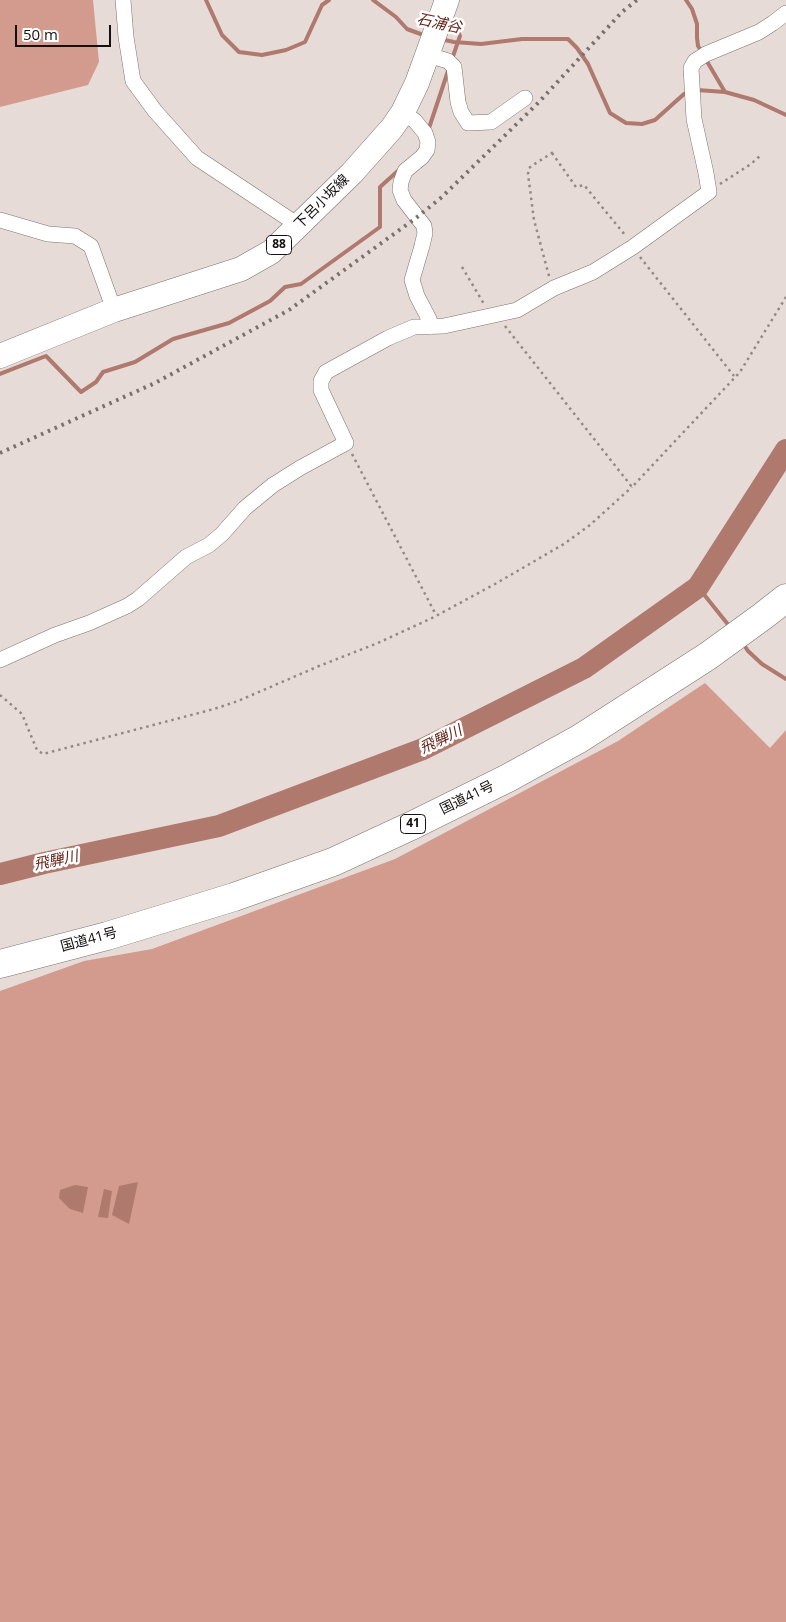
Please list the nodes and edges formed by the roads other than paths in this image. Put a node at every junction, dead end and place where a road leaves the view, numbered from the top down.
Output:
1 (123, 0) edge
2 (447, 0) edge
3 (786, 13) edge
4 (428, 54) junction
5 (525, 98) dead end
6 (403, 112) junction
7 (0, 220) edge
8 (298, 225) junction
9 (114, 310) junction
10 (431, 327) junction
11 (0, 356) edge
12 (786, 598) edge
13 (0, 660) edge
14 (0, 964) edge

1 - 8 street
2 - 4 main road, 下呂小坂線 / 88
3 - 10 street
4 - 5 street
4 - 6 main road, 下呂小坂線 / 88
6 - 8 main road, 下呂小坂線 / 88
6 - 10 street
7 - 9 street
8 - 9 main road, 下呂小坂線 / 88
9 - 11 main road, 下呂小坂線 / 88
10 - 13 street
12 - 14 highway, 国道41号 / 41

